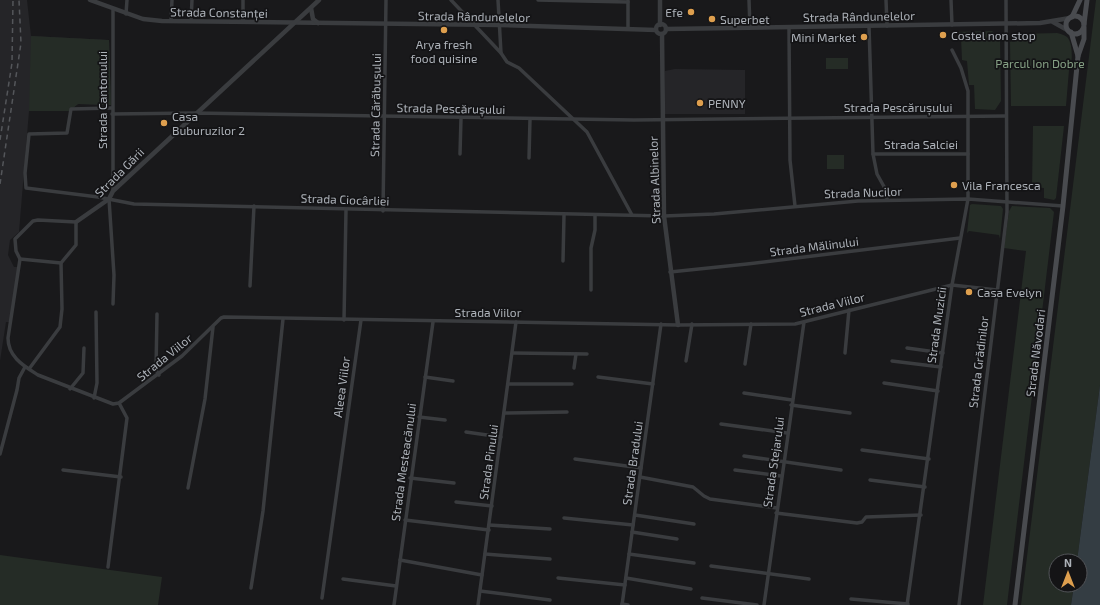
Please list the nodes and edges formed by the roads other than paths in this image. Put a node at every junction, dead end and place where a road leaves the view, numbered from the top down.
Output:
1 (92, 0) edge
2 (127, 0) edge
3 (172, 0) edge
4 (192, 0) edge
5 (243, 0) edge
6 (319, 0) edge
7 (386, 0) edge
8 (451, 0) edge
9 (498, 0) edge
10 (538, 0) edge
11 (660, 0) edge
12 (749, 0) edge
13 (886, 0) edge
14 (952, 0) edge
15 (1006, 0) edge
16 (1080, 0) edge
17 (1087, 0) edge
18 (628, 1) edge
19 (311, 8) junction
20 (113, 9) junction
21 (126, 14) junction
22 (1071, 18) junction
23 (171, 21) junction
24 (191, 21) junction
25 (243, 22) junction
26 (1053, 22) junction
27 (292, 23) junction
28 (318, 23) junction
29 (386, 24) junction
30 (660, 24) junction
31 (1005, 24) junction
32 (476, 25) junction
33 (499, 25) junction
34 (952, 25) junction
35 (869, 26) junction
36 (887, 26) junction
37 (1084, 27) junction
38 (750, 28) junction
39 (789, 28) junction
40 (628, 29) junction
41 (656, 30) junction
42 (666, 30) junction
43 (1070, 32) junction
44 (662, 34) junction
45 (952, 50) dead end
46 (502, 53) junction
47 (1078, 56) junction
48 (112, 108) junction
49 (195, 113) junction
50 (112, 114) junction
51 (968, 116) junction
52 (1006, 116) junction
53 (385, 117) junction
54 (871, 117) junction
55 (461, 118) junction
56 (790, 118) junction
57 (530, 119) junction
58 (575, 120) junction
59 (662, 120) junction
60 (460, 154) dead end
61 (873, 154) junction
62 (968, 154) junction
63 (529, 158) dead end
64 (113, 190) junction
65 (109, 199) junction
66 (968, 199) junction
67 (887, 200) junction
68 (1007, 203) junction
69 (254, 206) junction
70 (795, 206) junction
71 (1063, 206) junction
72 (346, 210) junction
73 (383, 211) junction
74 (564, 214) junction
75 (595, 215) junction
76 (632, 216) junction
77 (664, 216) junction
78 (76, 222) junction
79 (960, 238) junction
80 (20, 259) junction
81 (563, 261) dead end
82 (61, 263) junction
83 (670, 272) junction
84 (952, 285) junction
85 (250, 286) dead end
86 (591, 290) dead end
87 (997, 290) junction
88 (113, 304) dead end
89 (849, 310) junction
90 (96, 312) dead end
91 (157, 314) dead end
92 (283, 319) junction
93 (344, 320) junction
94 (361, 320) junction
95 (434, 322) junction
96 (516, 322) junction
97 (804, 322) junction
98 (661, 324) junction
99 (678, 324) junction
100 (692, 324) junction
101 (751, 324) junction
102 (213, 327) junction
103 (84, 348) dead end
104 (907, 348) dead end
105 (513, 353) junction
106 (845, 353) dead end
107 (943, 353) junction
108 (576, 354) junction
109 (587, 354) dead end
110 (686, 361) dead end
111 (892, 361) dead end
112 (745, 364) dead end
113 (941, 367) junction
114 (27, 368) junction
115 (574, 368) dead end
116 (159, 375) junction
117 (425, 377) junction
118 (598, 377) dead end
119 (453, 381) dead end
120 (884, 383) dead end
121 (508, 384) junction
122 (572, 384) dead end
123 (653, 384) junction
124 (70, 389) junction
125 (938, 391) junction
126 (744, 393) dead end
127 (94, 398) junction
128 (792, 400) junction
129 (119, 403) junction
130 (792, 404) junction
131 (567, 412) dead end
132 (504, 413) junction
133 (850, 413) dead end
134 (419, 417) junction
135 (445, 420) dead end
136 (721, 424) dead end
137 (466, 432) dead end
138 (787, 433) junction
139 (501, 437) junction
140 (862, 450) dead end
141 (0, 454) edge
142 (744, 456) dead end
143 (929, 459) junction
144 (575, 460) dead end
145 (783, 461) junction
146 (641, 468) junction
147 (63, 470) dead end
148 (735, 470) dead end
149 (841, 470) dead end
150 (781, 476) junction
151 (120, 477) junction
152 (640, 477) junction
153 (410, 478) junction
154 (870, 480) dead end
155 (454, 483) dead end
156 (925, 487) junction
157 (188, 488) dead end
158 (456, 502) dead end
159 (492, 506) junction
160 (777, 508) junction
161 (776, 513) junction
162 (634, 515) junction
163 (921, 515) junction
164 (564, 518) dead end
165 (405, 520) junction
166 (694, 524) dead end
167 (633, 525) junction
168 (489, 528) junction
169 (550, 529) dead end
170 (632, 532) junction
171 (677, 539) dead end
172 (485, 554) junction
173 (629, 554) junction
174 (550, 559) dead end
175 (400, 560) junction
176 (694, 563) dead end
177 (711, 566) dead end
178 (108, 567) dead end
179 (768, 574) junction
180 (482, 575) junction
181 (343, 578) dead end
182 (558, 578) dead end
183 (626, 578) junction
184 (809, 579) dead end
185 (396, 586) junction
186 (625, 586) junction
187 (251, 588) dead end
188 (691, 589) dead end
189 (480, 592) junction
190 (322, 598) dead end
191 (702, 598) dead end
192 (852, 599) dead end
193 (550, 600) dead end
194 (907, 604) edge
195 (394, 605) edge
196 (478, 605) edge
197 (622, 605) edge
198 (628, 605) edge
199 (757, 605) edge
200 (764, 605) edge
201 (959, 605) edge
202 (1015, 605) edge

1 - 20 street, Strada Constanței
2 - 21 street
3 - 23 street
4 - 24 street
5 - 25 street
6 - 19 street
7 - 29 street, Strada Cărăbușului
8 - 32 street
9 - 33 street
10 - 18 street
11 - 30 street
12 - 38 street
13 - 36 street
14 - 34 street
15 - 31 street, Strada Grădinilor
16 - 22 main road
17 - 37 main road, Strada Năvodari
18 - 40 street
19 - 27 street
19 - 28 street
20 - 21 street, Strada Constanței
20 - 48 street, Strada Cantonului
21 - 23 street, Strada Constanței
22 - 26 street, Strada Rândunelelor
22 - 37 main road
22 - 43 main road
23 - 24 street, Strada Constanței
24 - 25 street, Strada Constanței
25 - 27 street, Strada Constanței
26 - 31 street, Strada Rândunelelor
26 - 43 street
27 - 28 street, Strada Rândunelelor
27 - 49 street, Strada Gării
28 - 29 street, Strada Rândunelelor
29 - 32 street, Strada Rândunelelor
29 - 53 street, Strada Cărăbușului
30 - 41 street
30 - 42 street
31 - 34 street, Strada Rândunelelor
31 - 52 street, Strada Grădinilor
32 - 33 street, Strada Rândunelelor
32 - 46 street
33 - 40 street, Strada Rândunelelor
33 - 46 street
34 - 36 street, Strada Rândunelelor
35 - 36 street, Strada Rândunelelor
35 - 39 street, Strada Rândunelelor
35 - 54 street, Strada Salciei
37 - 43 main road
37 - 47 main road, Strada Năvodari
38 - 39 street, Strada Rândunelelor
38 - 42 street, Strada Rândunelelor
39 - 56 street
40 - 41 street, Strada Rândunelelor
41 - 44 street
42 - 44 street
43 - 47 main road, Strada Năvodari
44 - 59 street, Strada Albinelor
45 - 51 street, Strada Muzicii
46 - 58 street
47 - 71 main road, Strada Năvodari
48 - 50 street, Strada Cantonului
48 - 65 street, Strada Ciocârliei
49 - 50 street, Strada Pescărușului
49 - 53 street, Strada Pescărușului
49 - 64 street, Strada Gării
50 - 64 street, Strada Cantonului
51 - 52 street, Strada Pescărușului
51 - 54 street, Strada Pescărușului
51 - 62 street, Strada Muzicii
52 - 68 street, Strada Grădinilor
53 - 55 street, Strada Pescărușului
53 - 73 street, Strada Cărăbușului
54 - 56 street, Strada Pescărușului
54 - 61 street, Strada Salciei
55 - 57 street, Strada Pescărușului
55 - 60 street
56 - 59 street, Strada Pescărușului
56 - 70 street
57 - 58 street, Strada Pescărușului
57 - 63 street
58 - 59 street, Strada Pescărușului
58 - 76 street
59 - 77 street, Strada Albinelor
61 - 62 street, Strada Salciei
61 - 67 street, Strada Salciei
62 - 66 street, Strada Muzicii
64 - 65 street, Strada Gării
65 - 69 street, Strada Ciocârliei
65 - 78 street, Strada Gării
65 - 88 street
66 - 67 street, Strada Nucilor
66 - 68 street, Strada Nucilor
66 - 79 street, Strada Muzicii
67 - 70 street, Strada Nucilor
68 - 71 street, Strada Nucilor
68 - 87 street, Strada Grădinilor
69 - 72 street, Strada Ciocârliei
69 - 85 street
70 - 77 street, Strada Nucilor
71 - 202 main road, Strada Năvodari
72 - 73 street, Strada Ciocârliei
72 - 93 street
73 - 74 street, Strada Ciocârliei
74 - 75 street, Strada Ciocârliei
74 - 81 street
75 - 76 street, Strada Ciocârliei
75 - 86 street
76 - 77 street, Strada Ciocârliei
77 - 83 street, Strada Albinelor
78 - 80 street
78 - 82 street
79 - 83 street, Strada Mălinului
79 - 84 street, Strada Muzicii
80 - 82 street
80 - 114 street
82 - 114 street
83 - 99 street, Strada Albinelor
84 - 87 street, Strada Viilor
84 - 89 street, Strada Viilor
84 - 107 street, Strada Muzicii
87 - 201 street, Strada Grădinilor
89 - 97 street, Strada Viilor
89 - 106 street
90 - 127 street
91 - 116 street
92 - 93 street, Strada Viilor
92 - 102 street, Strada Viilor
92 - 187 street
93 - 94 street, Strada Viilor
94 - 95 street, Strada Viilor
94 - 190 street, Aleea Viilor
95 - 96 street, Strada Viilor
95 - 117 street, Strada Mesteacănului
96 - 98 street, Strada Viilor
96 - 105 street, Strada Pinului
97 - 101 street, Strada Viilor
97 - 128 street, Strada Stejarului
98 - 99 street, Strada Viilor
98 - 123 street, Strada Bradului
99 - 100 street, Strada Viilor
100 - 101 street, Strada Viilor
100 - 110 street
101 - 112 street
102 - 116 street, Strada Viilor
102 - 157 street
103 - 124 street
104 - 107 street
105 - 108 street
105 - 121 street, Strada Pinului
107 - 113 street, Strada Muzicii
108 - 109 street
108 - 115 street
111 - 113 street
113 - 125 street, Strada Muzicii
114 - 124 street
114 - 141 street
116 - 129 street, Strada Viilor
117 - 119 street
117 - 134 street, Strada Mesteacănului
118 - 123 street
120 - 125 street
121 - 122 street
121 - 132 street, Strada Pinului
123 - 146 street, Strada Bradului
124 - 127 street
125 - 143 street, Strada Muzicii
126 - 128 street
127 - 129 street
128 - 130 street, Strada Stejarului
129 - 151 street
130 - 133 street
130 - 138 street, Strada Stejarului
131 - 132 street
132 - 139 street, Strada Pinului
134 - 135 street
134 - 153 street, Strada Mesteacănului
136 - 138 street
137 - 139 street
138 - 145 street, Strada Stejarului
139 - 159 street, Strada Pinului
140 - 143 street
142 - 145 street
143 - 156 street, Strada Muzicii
144 - 146 street
145 - 149 street
145 - 150 street, Strada Stejarului
146 - 152 street, Strada Bradului
147 - 151 street
148 - 150 street
150 - 160 street, Strada Stejarului
151 - 178 street
152 - 160 street
152 - 162 street, Strada Bradului
153 - 155 street
153 - 165 street, Strada Mesteacănului
154 - 156 street
156 - 163 street, Strada Muzicii
158 - 159 street
159 - 168 street, Strada Pinului
160 - 161 street, Strada Stejarului
161 - 163 street
161 - 179 street, Strada Stejarului
162 - 166 street
162 - 167 street, Strada Bradului
163 - 194 street, Strada Muzicii
164 - 167 street
165 - 168 street
165 - 175 street, Strada Mesteacănului
167 - 170 street, Strada Bradului
168 - 169 street
168 - 172 street, Strada Pinului
170 - 171 street
170 - 173 street, Strada Bradului
172 - 174 street
172 - 180 street, Strada Pinului
173 - 176 street
173 - 183 street, Strada Bradului
175 - 180 street
175 - 185 street, Strada Mesteacănului
177 - 179 street
179 - 184 street
179 - 200 street, Strada Stejarului
180 - 189 street, Strada Pinului
181 - 185 street
182 - 186 street
183 - 186 street, Strada Bradului
183 - 188 street
185 - 195 street, Strada Mesteacănului
186 - 197 street, Strada Bradului
189 - 193 street
189 - 196 street, Strada Pinului
191 - 199 street
192 - 194 street
197 - 198 street, Strada Bradului

